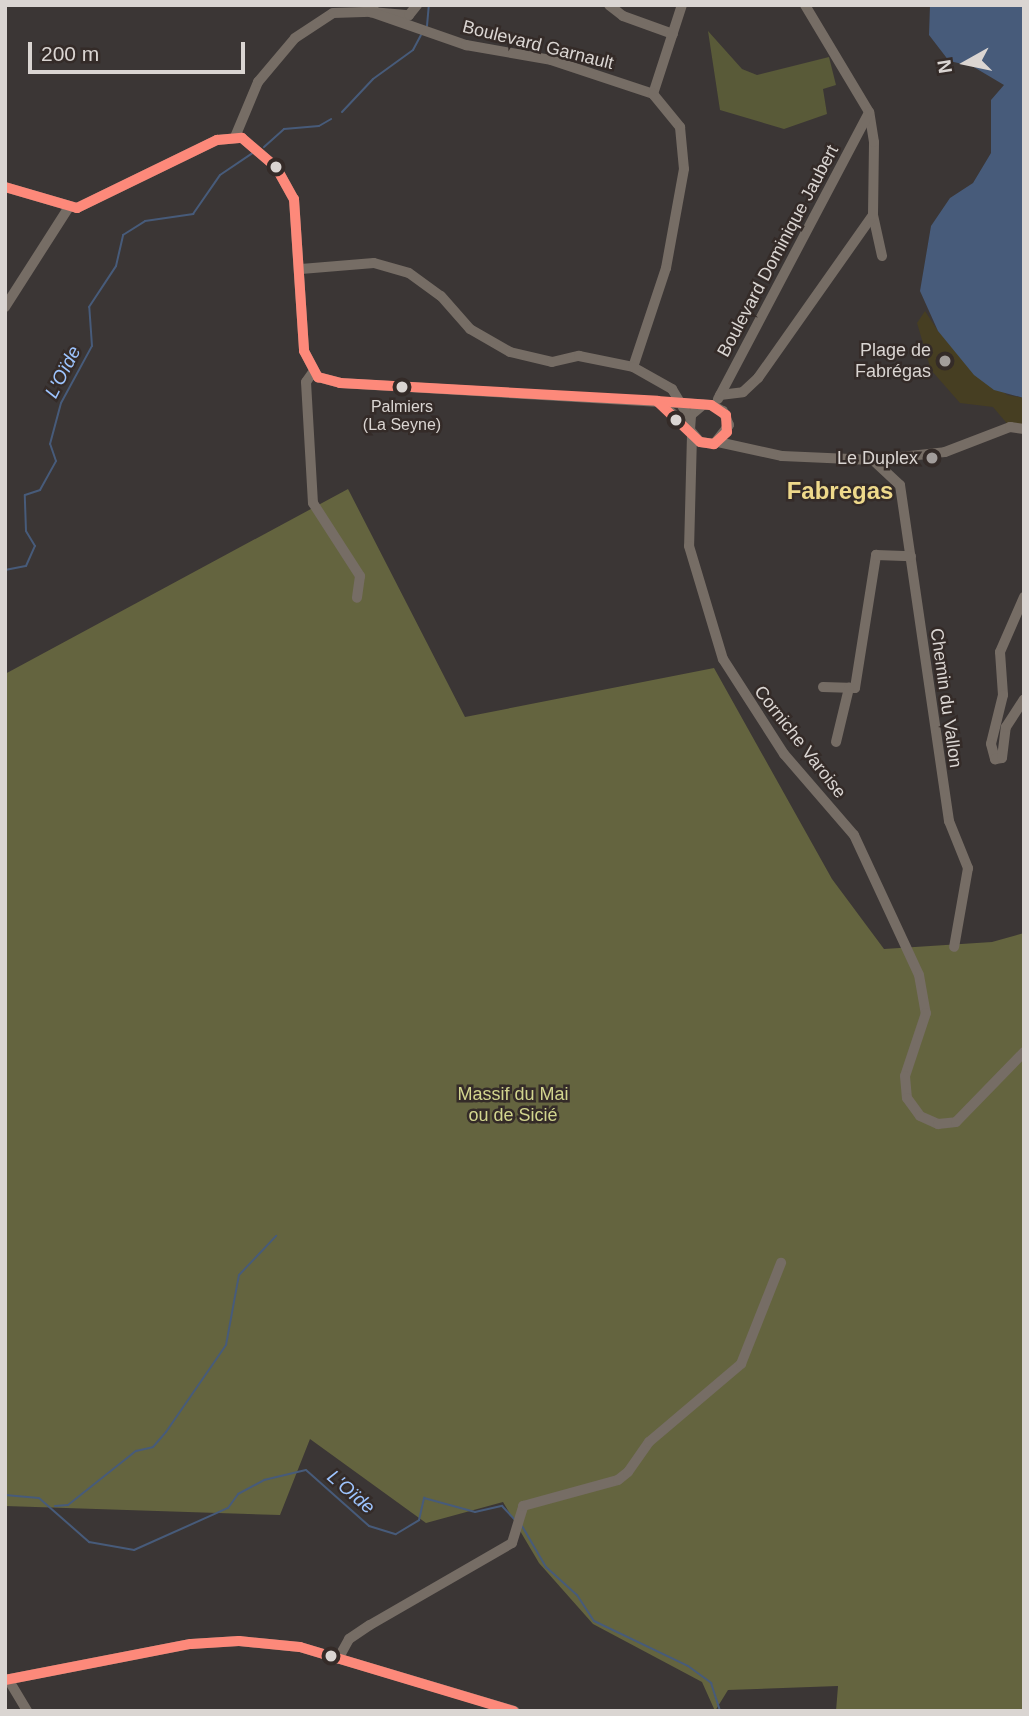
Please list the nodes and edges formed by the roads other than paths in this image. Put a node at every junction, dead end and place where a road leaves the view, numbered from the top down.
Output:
1 (417, 5) edge
2 (609, 5) edge
3 (682, 5) edge
4 (805, 5) edge
5 (373, 8) edge
6 (673, 34) junction
7 (653, 94) junction
8 (869, 112) junction
9 (235, 137) junction
10 (5, 187) edge
11 (69, 207) junction
12 (873, 215) junction
13 (882, 256) dead end
14 (301, 269) junction
15 (5, 307) edge
16 (633, 367) junction
17 (313, 372) junction
18 (720, 395) junction
19 (656, 400) junction
20 (683, 402) junction
21 (703, 405) junction
22 (715, 405) junction
23 (729, 425) junction
24 (690, 427) junction
25 (1024, 429) edge
26 (716, 443) junction
27 (746, 444) junction
28 (873, 460) junction
29 (694, 461) junction
30 (911, 556) junction
31 (1024, 597) edge
32 (357, 598) dead end
33 (823, 687) dead end
34 (849, 688) junction
35 (1024, 699) edge
36 (836, 742) dead end
37 (954, 947) dead end
38 (1024, 1052) edge
39 (781, 1263) dead end
40 (338, 1659) junction
41 (7, 1679) edge
42 (27, 1711) edge
43 (515, 1711) edge

1 - 5 street
2 - 6 street
3 - 6 street
4 - 8 street
5 - 7 street, Boulevard Garnault
5 - 9 street, Boulevard Garnault
6 - 7 street
7 - 16 street
8 - 12 street
8 - 18 street, Boulevard Dominique Jaubert
9 - 11 street
9 - 14 street
10 - 11 street
11 - 15 street
12 - 13 street
12 - 18 street
14 - 16 street
14 - 17 street
16 - 20 street
17 - 19 street
17 - 32 street
18 - 22 street, Boulevard Dominique Jaubert
19 - 20 street
19 - 24 street
20 - 21 street
20 - 24 street, Corniche Varoise
21 - 22 street
21 - 24 street
22 - 23 street
23 - 26 street
23 - 27 street
24 - 26 street
24 - 29 street, Corniche Varoise
25 - 28 street
26 - 27 street
26 - 29 street
27 - 28 street
28 - 30 street, Chemin du Vallon
29 - 38 street, Corniche Varoise
30 - 34 street
30 - 37 street, Chemin du Vallon
31 - 35 street
33 - 34 street
34 - 36 street
39 - 40 street
40 - 41 street
40 - 43 street
41 - 42 street

